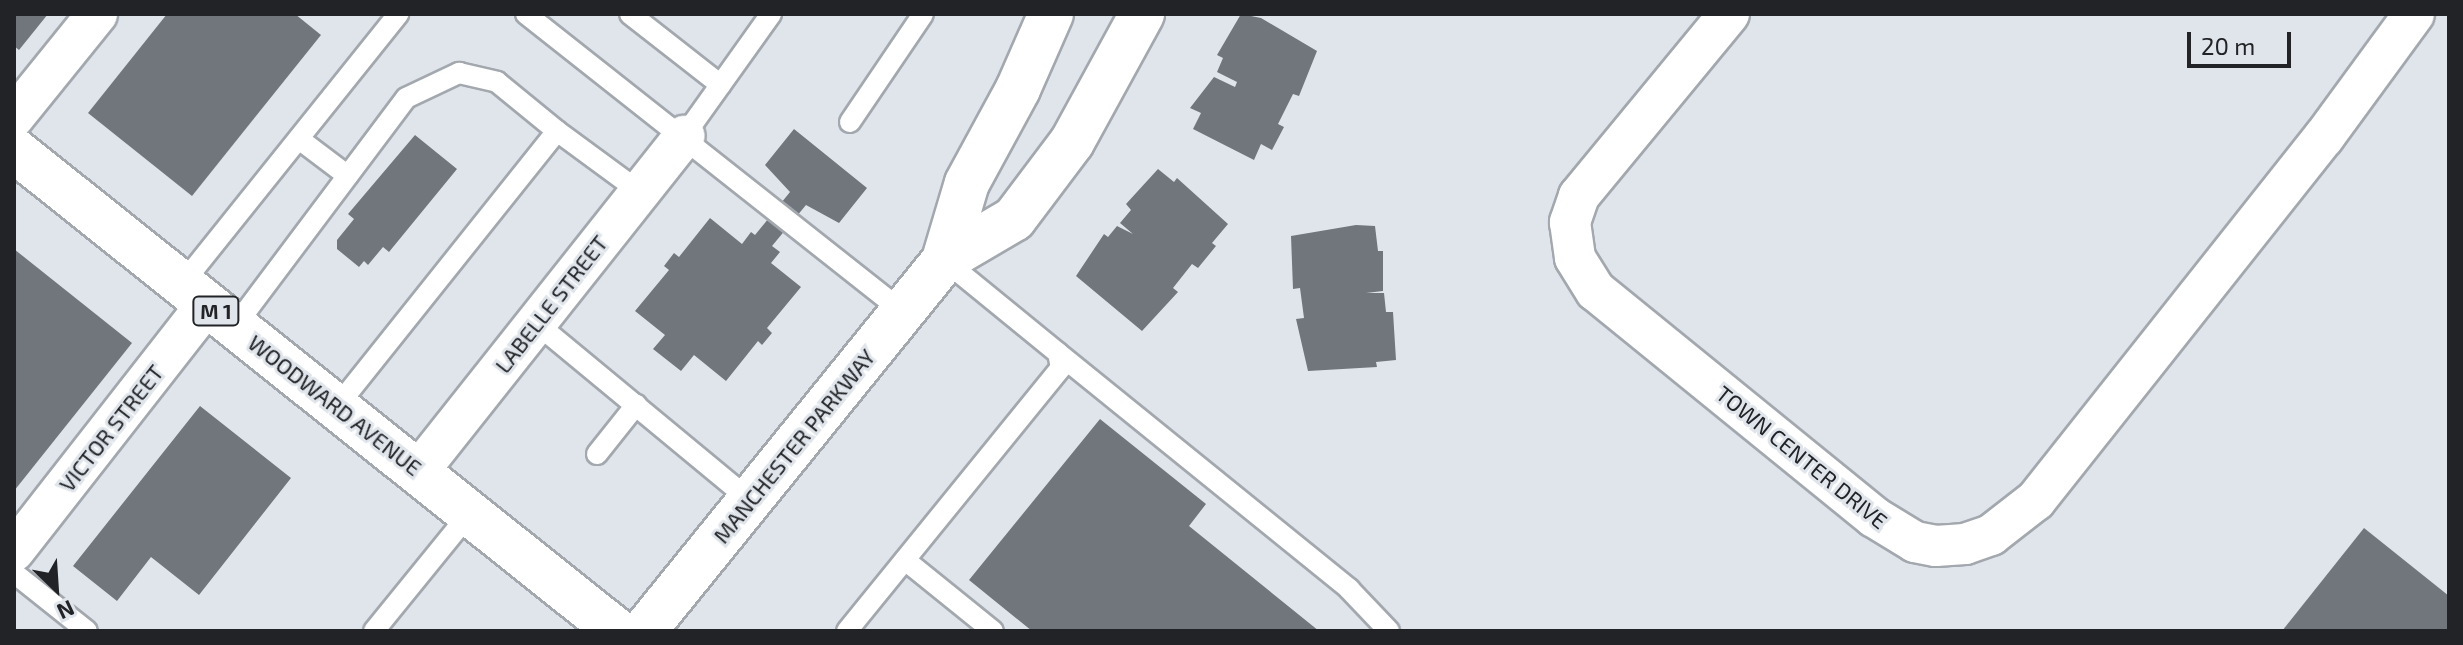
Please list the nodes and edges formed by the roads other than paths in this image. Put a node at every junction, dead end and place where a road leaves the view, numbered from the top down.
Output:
1 (97, 14) edge
2 (398, 14) edge
3 (526, 14) edge
4 (630, 14) edge
5 (771, 14) edge
6 (923, 14) edge
7 (1051, 14) edge
8 (1142, 14) edge
9 (1729, 14) edge
10 (2414, 14) edge
11 (721, 85) junction
12 (14, 117) edge
13 (850, 122) dead end
14 (557, 131) junction
15 (684, 136) junction
16 (299, 139) junction
17 (14, 150) edge
18 (348, 176) junction
19 (640, 192) junction
20 (944, 260) junction
21 (208, 305) junction
22 (903, 312) junction
23 (536, 323) junction
24 (1058, 353) junction
25 (636, 405) junction
26 (337, 407) junction
27 (597, 454) dead end
28 (418, 472) junction
29 (750, 500) junction
30 (470, 513) junction
31 (14, 551) edge
32 (905, 560) junction
33 (14, 573) edge
34 (87, 631) edge
35 (374, 631) edge
36 (617, 631) edge
37 (644, 631) edge
38 (847, 631) edge
39 (993, 631) edge
40 (1389, 631) edge

1 - 12 street
2 - 16 lane
3 - 15 lane
4 - 11 lane
5 - 11 lane
6 - 13 lane
7 - 20 street, MANCHESTER PARKWAY
8 - 20 street, MANCHESTER PARKWAY
9 - 10 street, TOWN CENTER DRIVE
11 - 15 lane
14 - 18 lane
14 - 19 lane
14 - 26 lane
15 - 19 street, LABELLE STREET
15 - 22 lane
16 - 18 lane
16 - 21 lane
17 - 21 street, WOODWARD AVENUE / M 1
18 - 21 lane
19 - 23 street, LABELLE STREET
20 - 22 street, MANCHESTER PARKWAY
20 - 24 lane
21 - 26 street, WOODWARD AVENUE / M 1
21 - 31 street, VICTOR STREET
22 - 29 street, MANCHESTER PARKWAY
23 - 25 lane
23 - 28 street, LABELLE STREET
24 - 32 lane
24 - 40 lane
25 - 27 lane
25 - 29 lane
26 - 28 street, WOODWARD AVENUE / M 1
28 - 30 street, WOODWARD AVENUE / M 1
29 - 37 street, MANCHESTER PARKWAY
30 - 35 lane
30 - 36 street, WOODWARD AVENUE / M 1
32 - 38 lane
32 - 39 lane
33 - 34 lane

